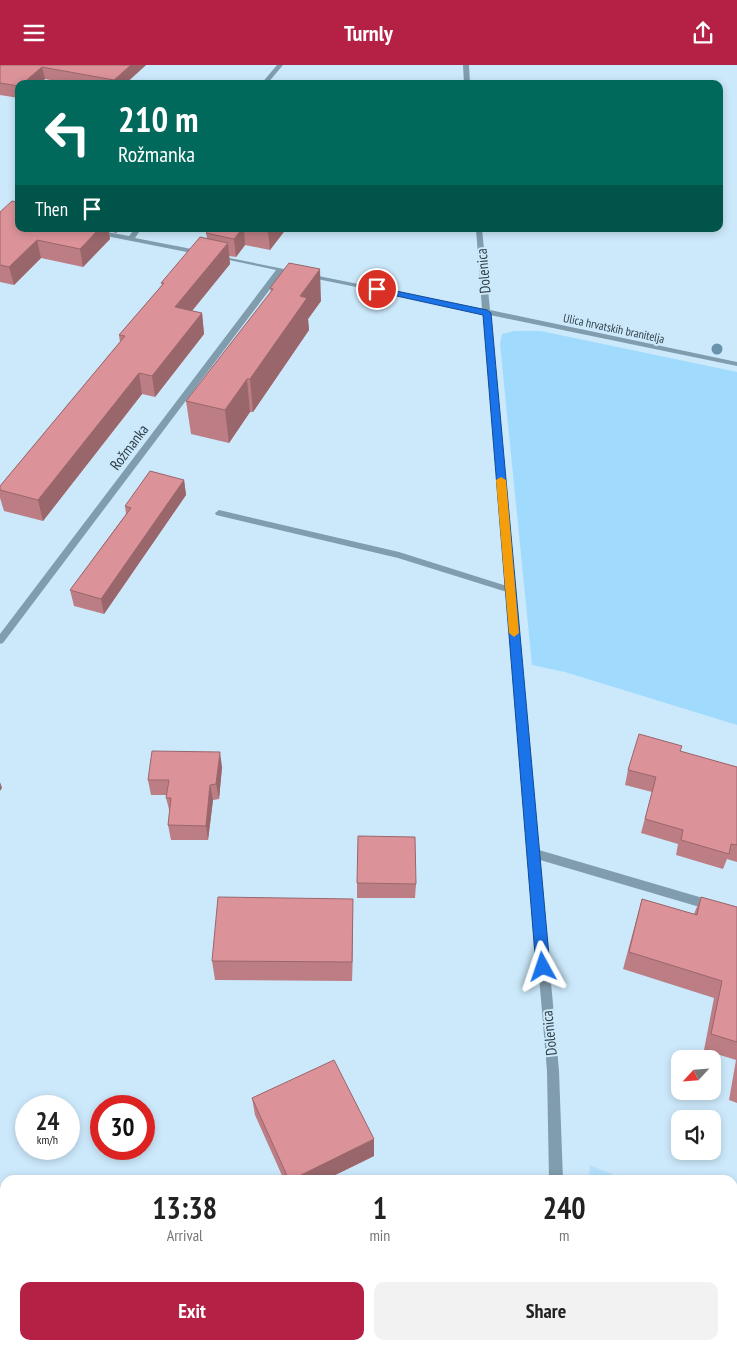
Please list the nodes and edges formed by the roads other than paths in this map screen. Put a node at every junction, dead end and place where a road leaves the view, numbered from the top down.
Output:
1 (280, 65) edge
2 (466, 65) edge
3 (267, 80) edge
4 (467, 80) edge
5 (96, 232) edge
6 (136, 232) edge
7 (479, 232) edge
8 (130, 239) junction
9 (281, 269) junction
10 (487, 313) junction
11 (737, 364) edge
12 (219, 513) dead end
13 (510, 590) junction
14 (0, 641) edge
15 (533, 853) junction
16 (737, 913) edge
17 (556, 1175) edge

1 - 3 street
2 - 4 street
5 - 8 street
6 - 8 street
7 - 10 street, Dolenica
8 - 9 street
9 - 10 street
9 - 14 street, Rožmanka
10 - 11 street, Ulica hrvatskih branitelja
10 - 13 street, Dolenica
12 - 13 street
13 - 15 street, Dolenica
15 - 16 street
15 - 17 street, Dolenica

